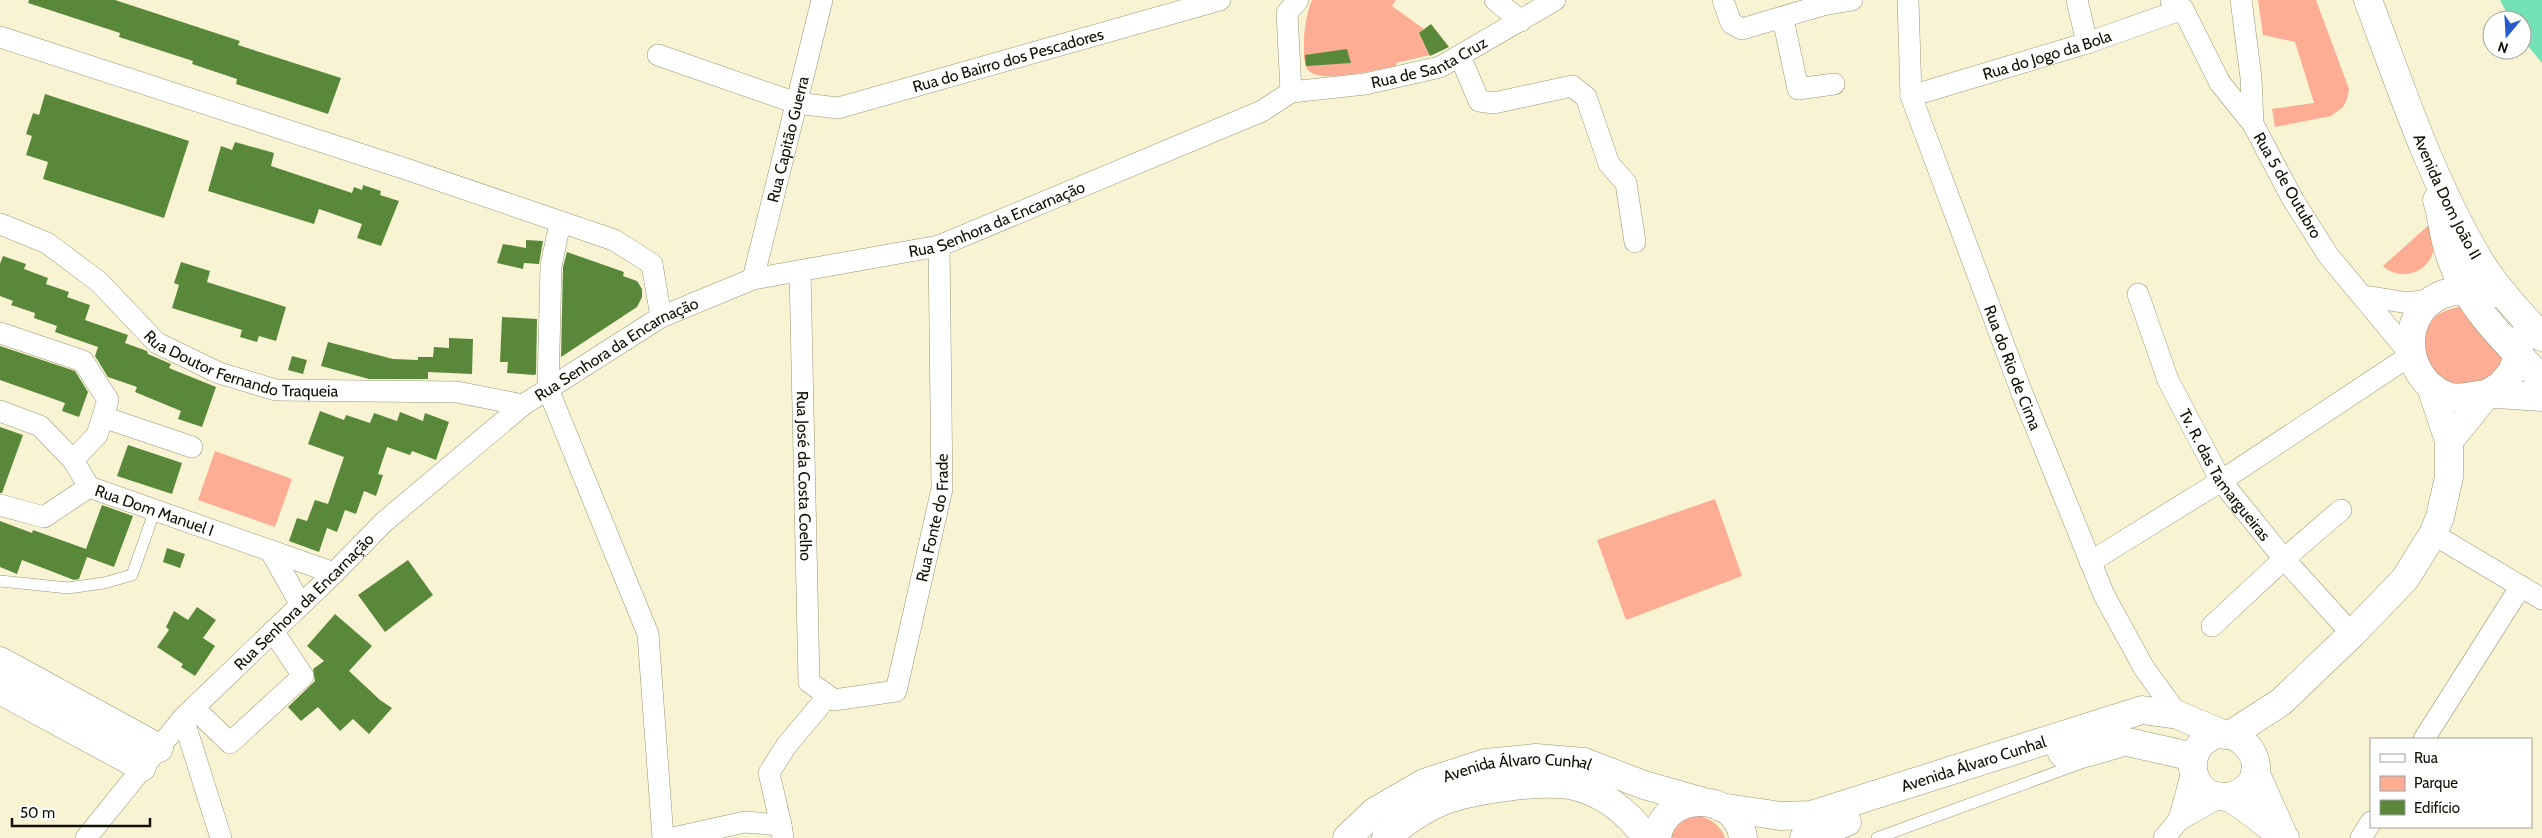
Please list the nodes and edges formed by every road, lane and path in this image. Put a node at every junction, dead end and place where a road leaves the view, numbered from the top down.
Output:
1 (822, 0) edge
2 (1220, 0) edge
3 (1495, 0) edge
4 (1555, 0) edge
5 (1723, 0) edge
6 (1852, 0) edge
7 (1908, 0) edge
8 (2077, 0) edge
9 (2241, 0) edge
10 (2368, 0) edge
11 (2179, 3) edge
12 (1288, 4) edge
13 (1783, 18) junction
14 (1521, 21) junction
15 (0, 37) edge
16 (2087, 43) junction
17 (658, 55) dead end
18 (1460, 56) junction
19 (1834, 84) dead end
20 (1291, 92) junction
21 (1911, 96) junction
22 (796, 103) junction
23 (2253, 124) junction
24 (2419, 134) junction
25 (560, 223) junction
26 (0, 224) edge
27 (1635, 242) dead end
28 (939, 246) junction
29 (2448, 251) junction
30 (800, 271) junction
31 (753, 279) junction
32 (2466, 290) junction
33 (2138, 294) dead end
34 (2504, 294) junction
35 (2365, 296) junction
36 (2435, 299) junction
37 (2522, 316) junction
38 (661, 317) junction
39 (0, 333) edge
40 (2542, 336) edge
41 (2411, 355) junction
42 (2518, 355) junction
43 (2542, 379) edge
44 (2431, 387) junction
45 (548, 389) junction
46 (2486, 394) junction
47 (2542, 397) edge
48 (523, 405) junction
49 (0, 411) edge
50 (103, 416) junction
51 (2449, 441) junction
52 (192, 447) dead end
53 (73, 460) junction
54 (2221, 481) junction
55 (90, 487) junction
56 (0, 505) edge
57 (155, 510) junction
58 (2340, 510) dead end
59 (2432, 534) junction
60 (270, 550) junction
61 (2284, 559) junction
62 (2090, 562) junction
63 (334, 573) junction
64 (0, 580) edge
65 (2521, 586) junction
66 (2542, 599) edge
67 (301, 605) junction
68 (2212, 626) dead end
69 (273, 631) junction
70 (2352, 634) junction
71 (0, 662) edge
72 (0, 690) edge
73 (828, 696) junction
74 (2281, 702) junction
75 (189, 713) junction
76 (2178, 715) junction
77 (2228, 735) junction
78 (2425, 738) edge
79 (2157, 747) junction
80 (150, 758) junction
81 (2193, 762) junction
82 (2255, 766) junction
83 (2225, 797) junction
84 (1710, 804) junction
85 (2179, 820) junction
86 (2370, 824) edge
87 (782, 831) edge
88 (86, 838) edge
89 (221, 838) edge
90 (663, 838) edge
91 (673, 838) edge
92 (1346, 838) edge
93 (1386, 838) edge
94 (1647, 838) edge
95 (1657, 838) edge
96 (1743, 838) edge
97 (1804, 838) edge
98 (1877, 838) edge
99 (2164, 838) edge
100 (2285, 838) edge
101 (2361, 838) edge

1 - 22 street, Rua Capitão Guerra
2 - 22 street, Rua do Bairro dos Pescadores
3 - 14 street
4 - 14 street, Rua de Santa Cruz
5 - 13 street
6 - 13 street
7 - 21 street, Rua do Rio de Cima
8 - 16 street
9 - 23 street, Rua 5 de Outubro
10 - 24 main road
11 - 16 street, Rua do Jogo da Bola
11 - 23 street
12 - 20 street
13 - 19 street
14 - 18 street, Rua de Santa Cruz
15 - 25 street
16 - 21 street, Rua do Jogo da Bola
17 - 22 street, Rua do Bairro dos Pescadores
18 - 20 street, Rua de Santa Cruz
18 - 27 street
20 - 28 street, Rua Senhora da Encarnação
21 - 62 street, Rua do Rio de Cima
22 - 31 street, Rua Capitão Guerra
23 - 35 street, Rua 5 de Outubro
24 - 29 main road, Avenida Dom João II
24 - 34 main road, Avenida Dom João II
25 - 38 street
25 - 45 street
26 - 48 street, Rua Doutor Fernando Traqueia
28 - 30 street, Rua Senhora da Encarnação
28 - 73 street, Rua Fonte do Frade
29 - 32 main road, Avenida Dom João II
29 - 36 main road
30 - 31 street, Rua Senhora da Encarnação
30 - 73 street, Rua José da Costa Coelho
31 - 38 street, Rua Senhora da Encarnação
32 - 34 main road
32 - 36 main road
32 - 42 main road, Avenida Dom João II
33 - 54 street, Tv. R. das Tamargueiras
34 - 37 main road, Avenida Dom João II
35 - 36 street
35 - 41 street, Rua 5 de Outubro
36 - 41 main road
37 - 40 main road, Avenida Dom João II
37 - 42 main road
38 - 45 street, Rua Senhora da Encarnação
39 - 50 street
41 - 44 main road
41 - 54 street
42 - 43 main road, Avenida Dom João II
42 - 46 main road
44 - 46 main road
44 - 51 main road
45 - 48 street, Rua Senhora da Encarnação
45 - 90 street
46 - 47 main road
46 - 51 main road
48 - 63 street, Rua Senhora da Encarnação
49 - 53 street, Rua Dom Manuel I
50 - 52 street
50 - 53 street
51 - 59 main road
53 - 55 street, Rua Dom Manuel I
54 - 61 street, Tv. R. das Tamargueiras
54 - 62 street
55 - 56 street
55 - 57 street, Rua Dom Manuel I
57 - 60 street, Rua Dom Manuel I
57 - 64 lane
58 - 61 street
59 - 65 street
59 - 70 main road
60 - 63 street, Rua Dom Manuel I
60 - 67 street
61 - 68 street
61 - 70 street, Tv. R. das Tamargueiras
62 - 76 street, Rua do Rio de Cima
63 - 67 street, Rua Senhora da Encarnação
65 - 66 street
65 - 78 street
67 - 69 street, Rua Senhora da Encarnação
69 - 75 street, Rua Senhora da Encarnação
69 - 75 street
70 - 74 main road
71 - 80 main road
72 - 80 main road
73 - 87 street
74 - 77 main road
74 - 82 main road
75 - 80 street, Rua Senhora da Encarnação
75 - 89 street
76 - 77 main road, Avenida Álvaro Cunhal
76 - 84 main road, Avenida Álvaro Cunhal
77 - 81 main road
77 - 82 main road
79 - 81 main road, Avenida Álvaro Cunhal
79 - 97 main road, Avenida Álvaro Cunhal
79 - 98 lane
80 - 88 street, Rua Senhora da Encarnação
81 - 83 main road
81 - 85 street
82 - 83 main road
82 - 100 main road
83 - 85 street
83 - 100 main road
84 - 92 main road, Avenida Álvaro Cunhal
84 - 95 main road
84 - 96 main road
85 - 99 street
86 - 101 street
87 - 91 street
93 - 94 main road, Avenida Álvaro Cunhal

